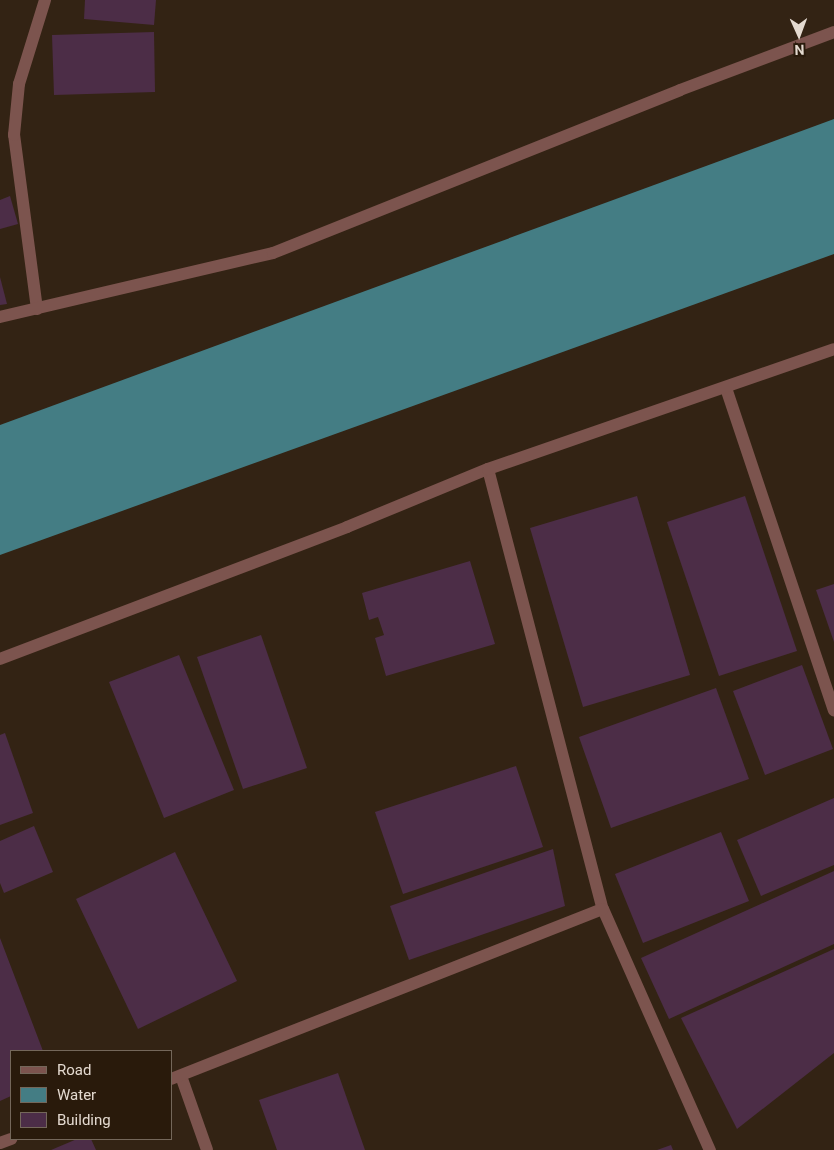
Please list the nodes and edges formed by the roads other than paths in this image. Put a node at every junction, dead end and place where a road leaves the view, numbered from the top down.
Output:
1 (45, 0) edge
2 (834, 32) edge
3 (37, 308) junction
4 (0, 317) edge
5 (834, 349) edge
6 (726, 388) junction
7 (488, 469) junction
8 (0, 659) edge
9 (834, 710) edge
10 (603, 909) junction
11 (176, 1078) edge
12 (207, 1150) edge
13 (710, 1150) edge

1 - 3 street
2 - 3 street
3 - 4 street
5 - 6 street
6 - 7 street
6 - 9 street
7 - 8 street
7 - 10 street
10 - 11 street
10 - 13 street
11 - 12 street

